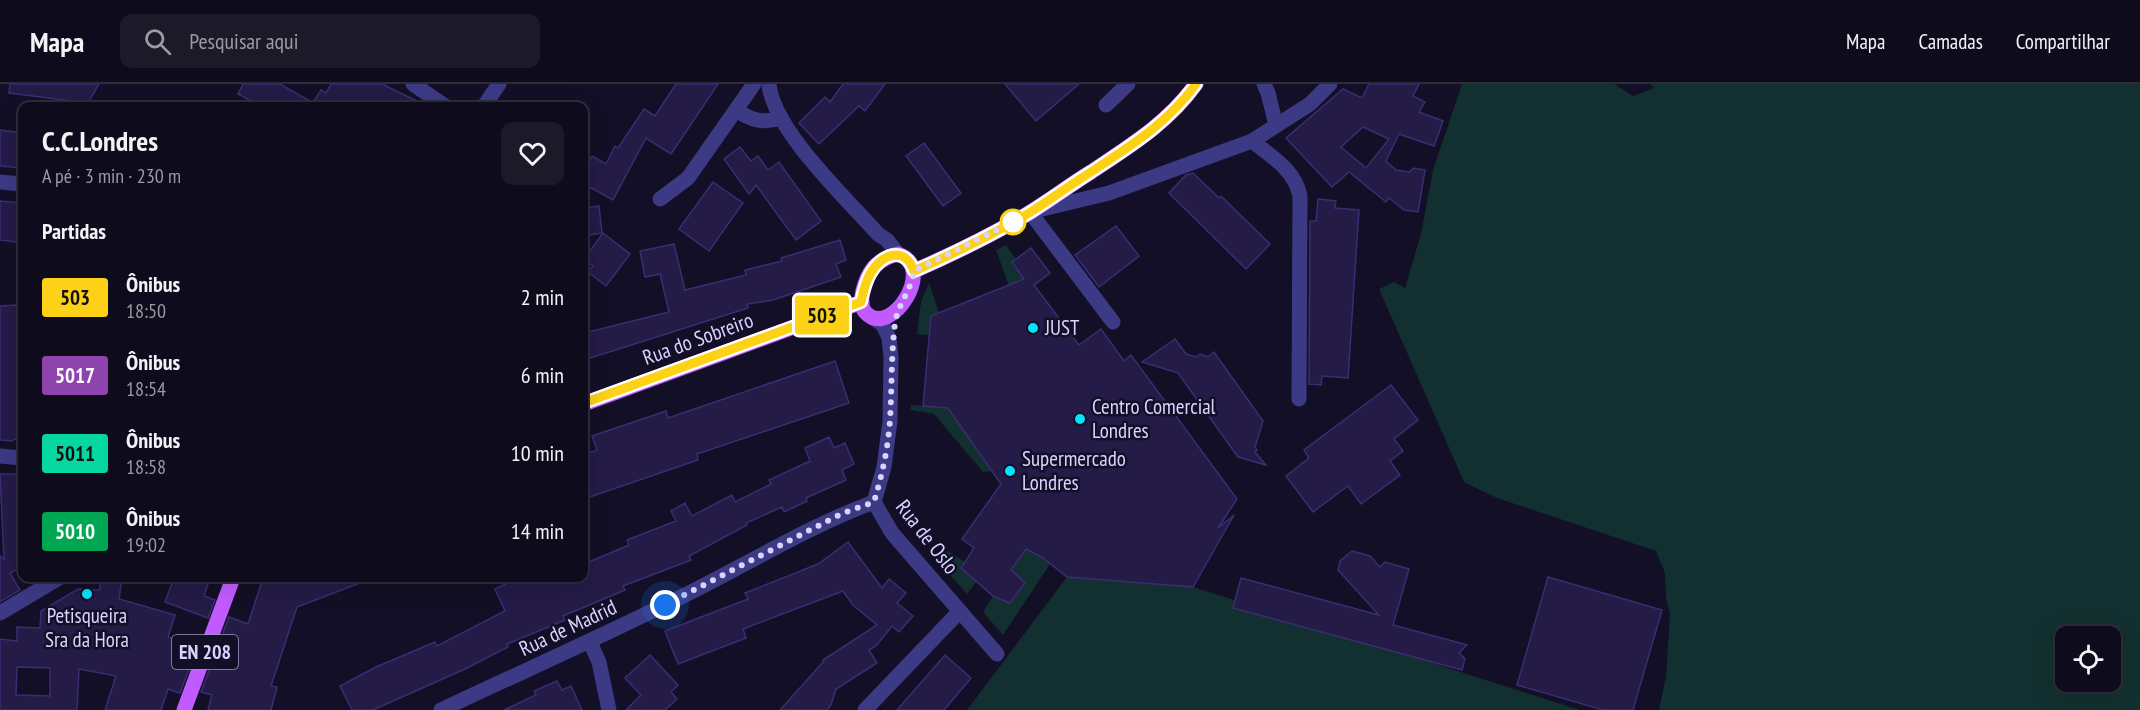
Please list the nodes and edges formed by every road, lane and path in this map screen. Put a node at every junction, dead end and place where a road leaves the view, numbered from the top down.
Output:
1 (413, 84) edge
2 (499, 84) edge
3 (754, 84) edge
4 (770, 84) edge
5 (1128, 84) edge
6 (1196, 84) edge
7 (1264, 84) edge
8 (1330, 84) edge
9 (438, 102) edge
10 (487, 102) edge
11 (1106, 105) dead end
12 (736, 110) junction
13 (781, 118) junction
14 (1276, 125) junction
15 (1252, 141) junction
16 (1094, 170) junction
17 (0, 182) edge
18 (18, 184) edge
19 (1109, 193) junction
20 (660, 199) dead end
21 (1030, 212) junction
22 (878, 234) junction
23 (898, 254) junction
24 (879, 263) junction
25 (914, 271) junction
26 (861, 302) junction
27 (899, 308) junction
28 (873, 318) junction
29 (1113, 322) dead end
30 (891, 357) junction
31 (1299, 399) dead end
32 (588, 403) edge
33 (0, 456) edge
34 (18, 458) edge
35 (874, 502) junction
36 (52, 582) edge
37 (232, 582) edge
38 (959, 612) junction
39 (0, 613) edge
40 (590, 642) junction
41 (997, 654) dead end
42 (184, 710) edge
43 (441, 710) edge
44 (609, 710) edge
45 (865, 710) edge

1 - 9 street
2 - 10 street
3 - 12 street
4 - 13 street
5 - 11 street
6 - 16 main road
7 - 14 street
8 - 14 street
12 - 13 street
12 - 20 street
13 - 22 street
14 - 15 street
15 - 19 street
15 - 31 street
16 - 19 street
16 - 21 main road
17 - 18 street
19 - 21 street
21 - 25 main road
21 - 29 street
22 - 23 street
22 - 24 street
23 - 24 main road
23 - 25 main road
24 - 26 main road
25 - 27 main road
26 - 28 main road
26 - 32 main road, Rua do Sobreiro
27 - 28 main road
27 - 30 street, Rua de Oslo
28 - 30 street, Rua de Oslo
30 - 35 street, Rua de Oslo
33 - 34 street
35 - 38 street, Rua de Oslo
35 - 40 street, Rua de Madrid
36 - 39 street
37 - 42 main road, EN 208
38 - 41 street, Rua de Oslo
38 - 45 street
40 - 43 street, Rua de Madrid
40 - 44 street

